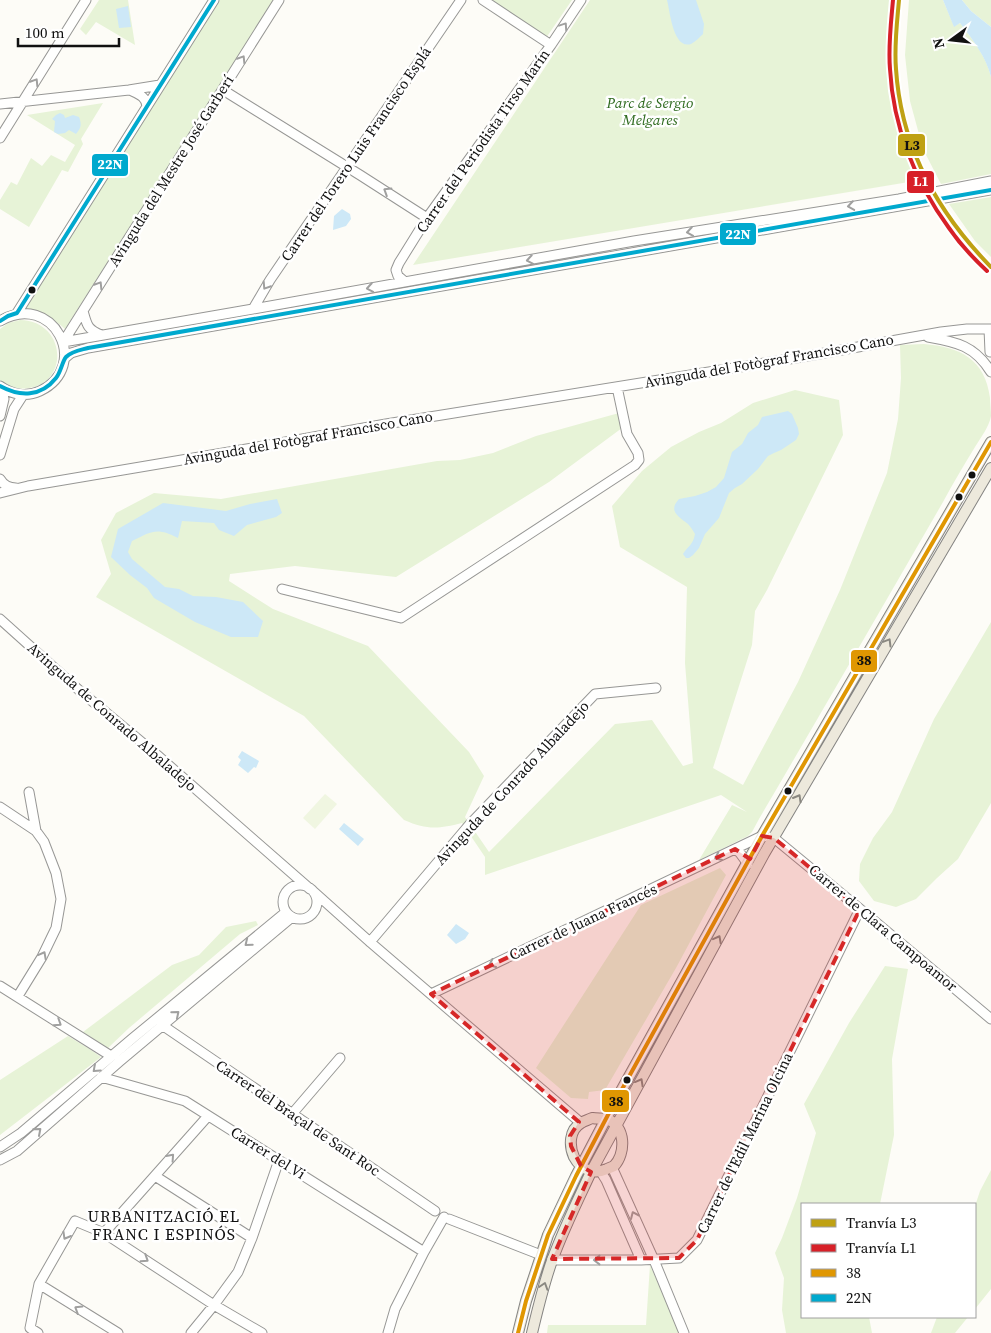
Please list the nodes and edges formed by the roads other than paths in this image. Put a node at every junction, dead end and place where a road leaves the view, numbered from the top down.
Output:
1 (86, 0) edge
2 (214, 0) edge
3 (279, 0) edge
4 (461, 0) edge
5 (484, 0) edge
6 (581, 0) edge
7 (551, 45) junction
8 (160, 85) junction
9 (130, 90) junction
10 (222, 90) junction
11 (22, 102) junction
12 (0, 104) edge
13 (147, 106) junction
14 (0, 138) edge
15 (348, 167) junction
16 (991, 181) edge
17 (971, 189) junction
18 (991, 190) edge
19 (899, 203) junction
20 (427, 218) junction
21 (404, 282) junction
22 (253, 309) junction
23 (83, 311) junction
24 (17, 313) junction
25 (0, 320) edge
26 (990, 329) edge
27 (101, 336) junction
28 (920, 336) junction
29 (63, 341) junction
30 (990, 351) edge
31 (65, 358) junction
32 (991, 363) edge
33 (991, 372) edge
34 (1, 387) edge
35 (617, 387) junction
36 (23, 395) junction
37 (0, 416) edge
38 (991, 437) edge
39 (991, 442) edge
40 (0, 455) edge
41 (983, 456) junction
42 (991, 468) edge
43 (0, 479) edge
44 (19, 488) junction
45 (0, 492) edge
46 (282, 589) dead end
47 (0, 620) edge
48 (656, 688) dead end
49 (29, 792) dead end
50 (0, 808) edge
51 (36, 831) junction
52 (762, 836) junction
53 (774, 838) junction
54 (735, 850) junction
55 (748, 864) junction
56 (293, 874) junction
57 (290, 889) junction
58 (312, 890) junction
59 (328, 905) junction
60 (316, 908) junction
61 (860, 909) junction
62 (289, 914) junction
63 (370, 942) junction
64 (0, 986) edge
65 (431, 994) junction
66 (18, 996) junction
67 (991, 1019) edge
68 (162, 1025) junction
69 (111, 1056) junction
70 (340, 1058) dead end
71 (101, 1077) junction
72 (292, 1114) junction
73 (208, 1116) junction
74 (607, 1119) junction
75 (581, 1122) junction
76 (616, 1124) junction
77 (0, 1147) edge
78 (0, 1160) edge
79 (279, 1160) junction
80 (581, 1166) junction
81 (612, 1167) junction
82 (596, 1172) junction
83 (154, 1176) junction
84 (435, 1211) dead end
85 (104, 1233) junction
86 (252, 1238) junction
87 (424, 1252) junction
88 (541, 1255) junction
89 (552, 1259) junction
90 (641, 1260) junction
91 (654, 1260) junction
92 (39, 1284) junction
93 (214, 1305) junction
94 (34, 1330) edge
95 (118, 1333) edge
96 (191, 1333) edge
97 (262, 1333) edge
98 (388, 1333) edge
99 (518, 1333) edge
100 (532, 1333) edge
101 (684, 1333) edge

11 -> 1 street
2 - 8 street
10 -> 3 street, Avinguda del Mestre José Garberí
4 - 15 street, Carrer del Torero Luis Francisco Esplá
5 - 7 street
7 -> 6 street, Carrer del Periodista Tirso Marín
7 - 20 street, Carrer del Periodista Tirso Marín
8 - 9 street
8 - 13 street
9 - 11 street
9 - 13 street
10 - 15 street
23 -> 10 street, Avinguda del Mestre José Garberí
11 - 12 street
11 - 14 street
13 - 24 street
20 -> 15 street
15 -> 22 street, Carrer del Torero Luis Francisco Esplá
16 - 17 street
17 - 18 street
17 - 19 street
19 -> 21 street
19 - 31 street
20 - 21 street, Carrer del Periodista Tirso Marín
21 -> 22 street
22 - 27 street
23 - 27 street
23 - 29 street, Avinguda del Mestre José Garberí
24 - 25 street
24 - 29 street
26 - 28 street, Avinguda del Fotògraf Francisco Cano
26 - 30 street, Avinguda del Fotògraf Francisco Cano
27 - 29 street
28 - 33 street, Avinguda del Fotògraf Francisco Cano
28 - 35 street, Avinguda del Fotògraf Francisco Cano
29 - 31 street
30 - 32 street, Avinguda del Fotògraf Francisco Cano
31 - 36 street
34 - 36 street
34 - 37 street
35 - 44 street, Avinguda del Fotògraf Francisco Cano
35 - 46 street
36 - 40 street
38 - 41 street
39 - 41 main road
41 - 52 main road
53 -> 42 main road
43 - 44 street
44 - 45 street, Avinguda del Fotògraf Francisco Cano
47 - 56 street, Avinguda de Conrado Albaladejo
48 - 63 street, Avinguda de Conrado Albaladejo
49 - 51 street
50 - 51 street
66 -> 51 street
52 - 53 street
52 - 54 street, Carrer de Juana Francés
52 - 55 main road
53 - 61 street, Carrer de Clara Campoamor
76 -> 53 main road
54 - 55 street
54 -> 65 street, Carrer de Juana Francés
55 - 74 main road
56 - 57 street
56 - 58 street, Avinguda de Conrado Albaladejo
57 - 58 street
57 - 62 street
58 - 59 street, Avinguda de Conrado Albaladejo
58 - 60 street
59 - 60 street
59 - 63 street, Avinguda de Conrado Albaladejo
60 - 62 street
61 - 67 street, Carrer de Clara Campoamor
61 - 91 street, Carrer de l'Edil Marina Olcina
68 -> 62 street
62 -> 69 street
63 - 65 street, Avinguda de Conrado Albaladejo
64 - 66 street
65 - 75 street, Avinguda de Conrado Albaladejo
66 -> 69 street
68 - 71 street
68 - 72 street, Carrer del Braçal de Sant Roc
69 -> 77 street
70 - 72 street
71 - 73 street, Carrer del Vi
78 -> 71 street
72 - 84 street, Carrer del Braçal de Sant Roc
73 - 79 street, Carrer del Vi
83 -> 73 street
74 - 75 main road
74 - 76 main road
74 - 80 main road
75 - 80 main road
76 - 81 main road
76 - 82 main road
79 - 86 street
79 - 87 street, Carrer del Vi
80 - 82 main road
80 - 88 main road
81 - 82 main road
91 -> 81 street
82 - 89 main road
82 - 90 street
83 - 85 street
83 - 86 street
85 -> 92 street
85 -> 93 street
86 - 93 street
87 - 88 street
87 - 98 street
88 - 99 main road
90 -> 89 street, Carrer de l'Edil Marina Olcina
100 -> 89 main road
90 - 91 street, Carrer de l'Edil Marina Olcina
91 - 101 street
92 - 94 street
95 -> 92 street
93 - 96 street
93 - 97 street

